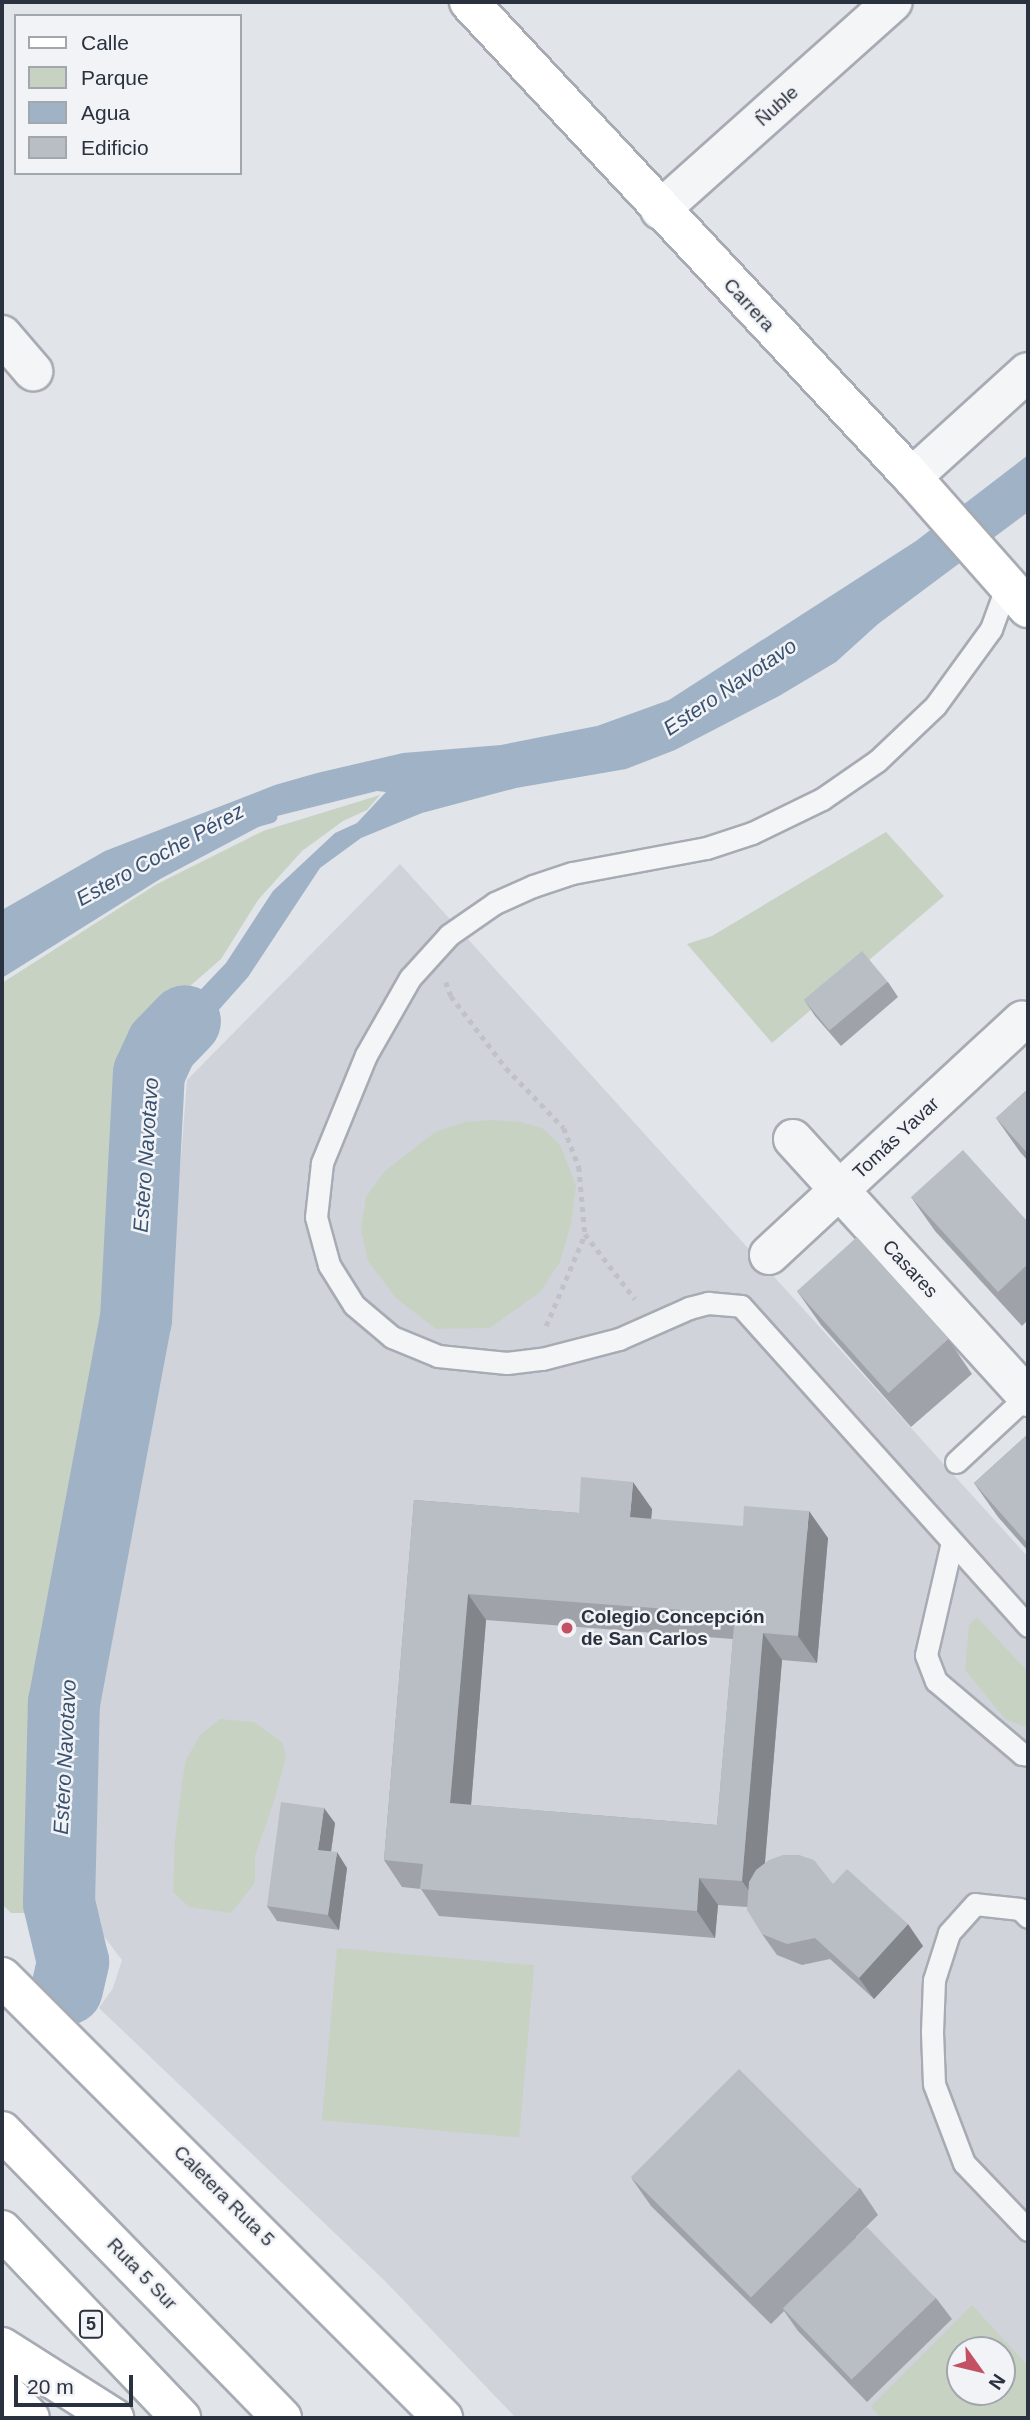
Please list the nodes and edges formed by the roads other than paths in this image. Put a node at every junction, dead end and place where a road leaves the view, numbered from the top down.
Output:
1 (469, 2) edge
2 (894, 2) edge
3 (660, 210) junction
4 (2, 335) edge
5 (33, 371) dead end
6 (1028, 372) edge
7 (922, 489) junction
8 (1009, 586) edge
9 (1022, 1021) dead end
10 (793, 1139) dead end
11 (838, 1191) junction
12 (769, 1255) dead end
13 (1028, 1396) edge
14 (956, 1462) dead end
15 (952, 1542) junction
16 (1028, 1626) edge
17 (1028, 1755) edge
18 (1028, 1917) edge
19 (2, 1977) edge
20 (2, 2131) edge
21 (2, 2230) edge
22 (1028, 2230) edge
23 (2, 2347) edge
24 (2, 2389) edge
25 (30, 2418) edge
26 (114, 2418) edge
27 (181, 2418) edge
28 (282, 2418) edge
29 (443, 2418) edge

1 - 3 main road, Carrera
2 - 3 street, Ñuble
3 - 7 main road, Carrera
4 - 5 street
6 - 7 street
7 - 8 main road, Carrera
8 - 15 lane
9 - 11 street, Tomás Yavar
10 - 11 street, Casares
11 - 12 street, Tomás Yavar
11 - 13 street, Casares
13 - 14 lane
15 - 16 lane
15 - 17 lane
18 - 22 lane
19 - 29 main road, Caletera Ruta 5
20 - 28 main road, Ruta 5 Sur
21 - 27 main road, 5
23 - 26 main road
24 - 25 main road

